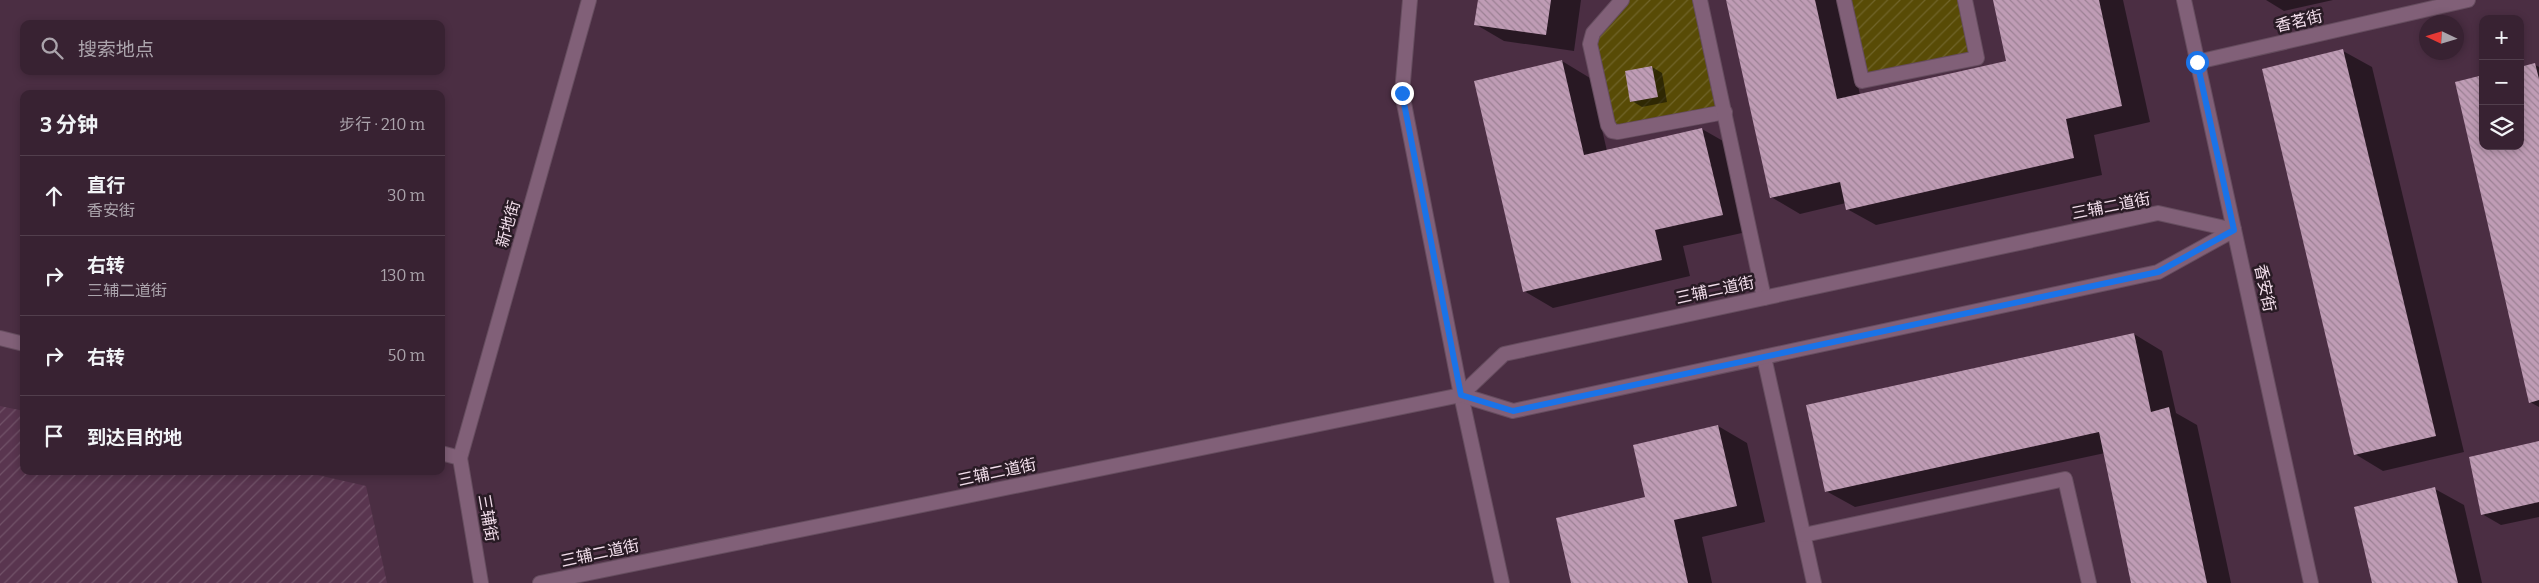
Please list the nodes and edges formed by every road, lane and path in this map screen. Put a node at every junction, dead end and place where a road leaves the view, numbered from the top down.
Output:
1 (589, 0) edge
2 (1410, 0) edge
3 (1622, 0) edge
4 (1700, 0) edge
5 (1844, 0) edge
6 (1965, 0) edge
7 (2184, 0) edge
8 (2468, 0) edge
9 (2197, 62) junction
10 (1725, 112) junction
11 (2234, 230) junction
12 (1764, 298) junction
13 (0, 338) edge
14 (20, 343) edge
15 (1764, 357) junction
16 (1461, 395) junction
17 (445, 454) edge
18 (460, 458) junction
19 (1804, 535) junction
20 (481, 583) edge
21 (540, 583) edge
22 (1502, 583) edge
23 (1814, 583) edge
24 (2089, 583) edge
25 (2311, 583) edge

1 - 18 street, 新地街
2 - 16 street
3 - 10 street
4 - 10 street
5 - 6 street
7 - 9 street, 香安街
8 - 9 street, 香茗街
9 - 11 street, 香安街
10 - 12 street
11 - 12 street, 三辅二道街
11 - 15 street, 三辅二道街
11 - 25 street, 香安街
12 - 16 street, 三辅二道街
13 - 14 street
15 - 16 street, 三辅二道街
15 - 19 street
16 - 21 street, 三辅二道街
16 - 22 street
17 - 18 street
18 - 20 street, 三辅街
19 - 23 street
19 - 24 street

